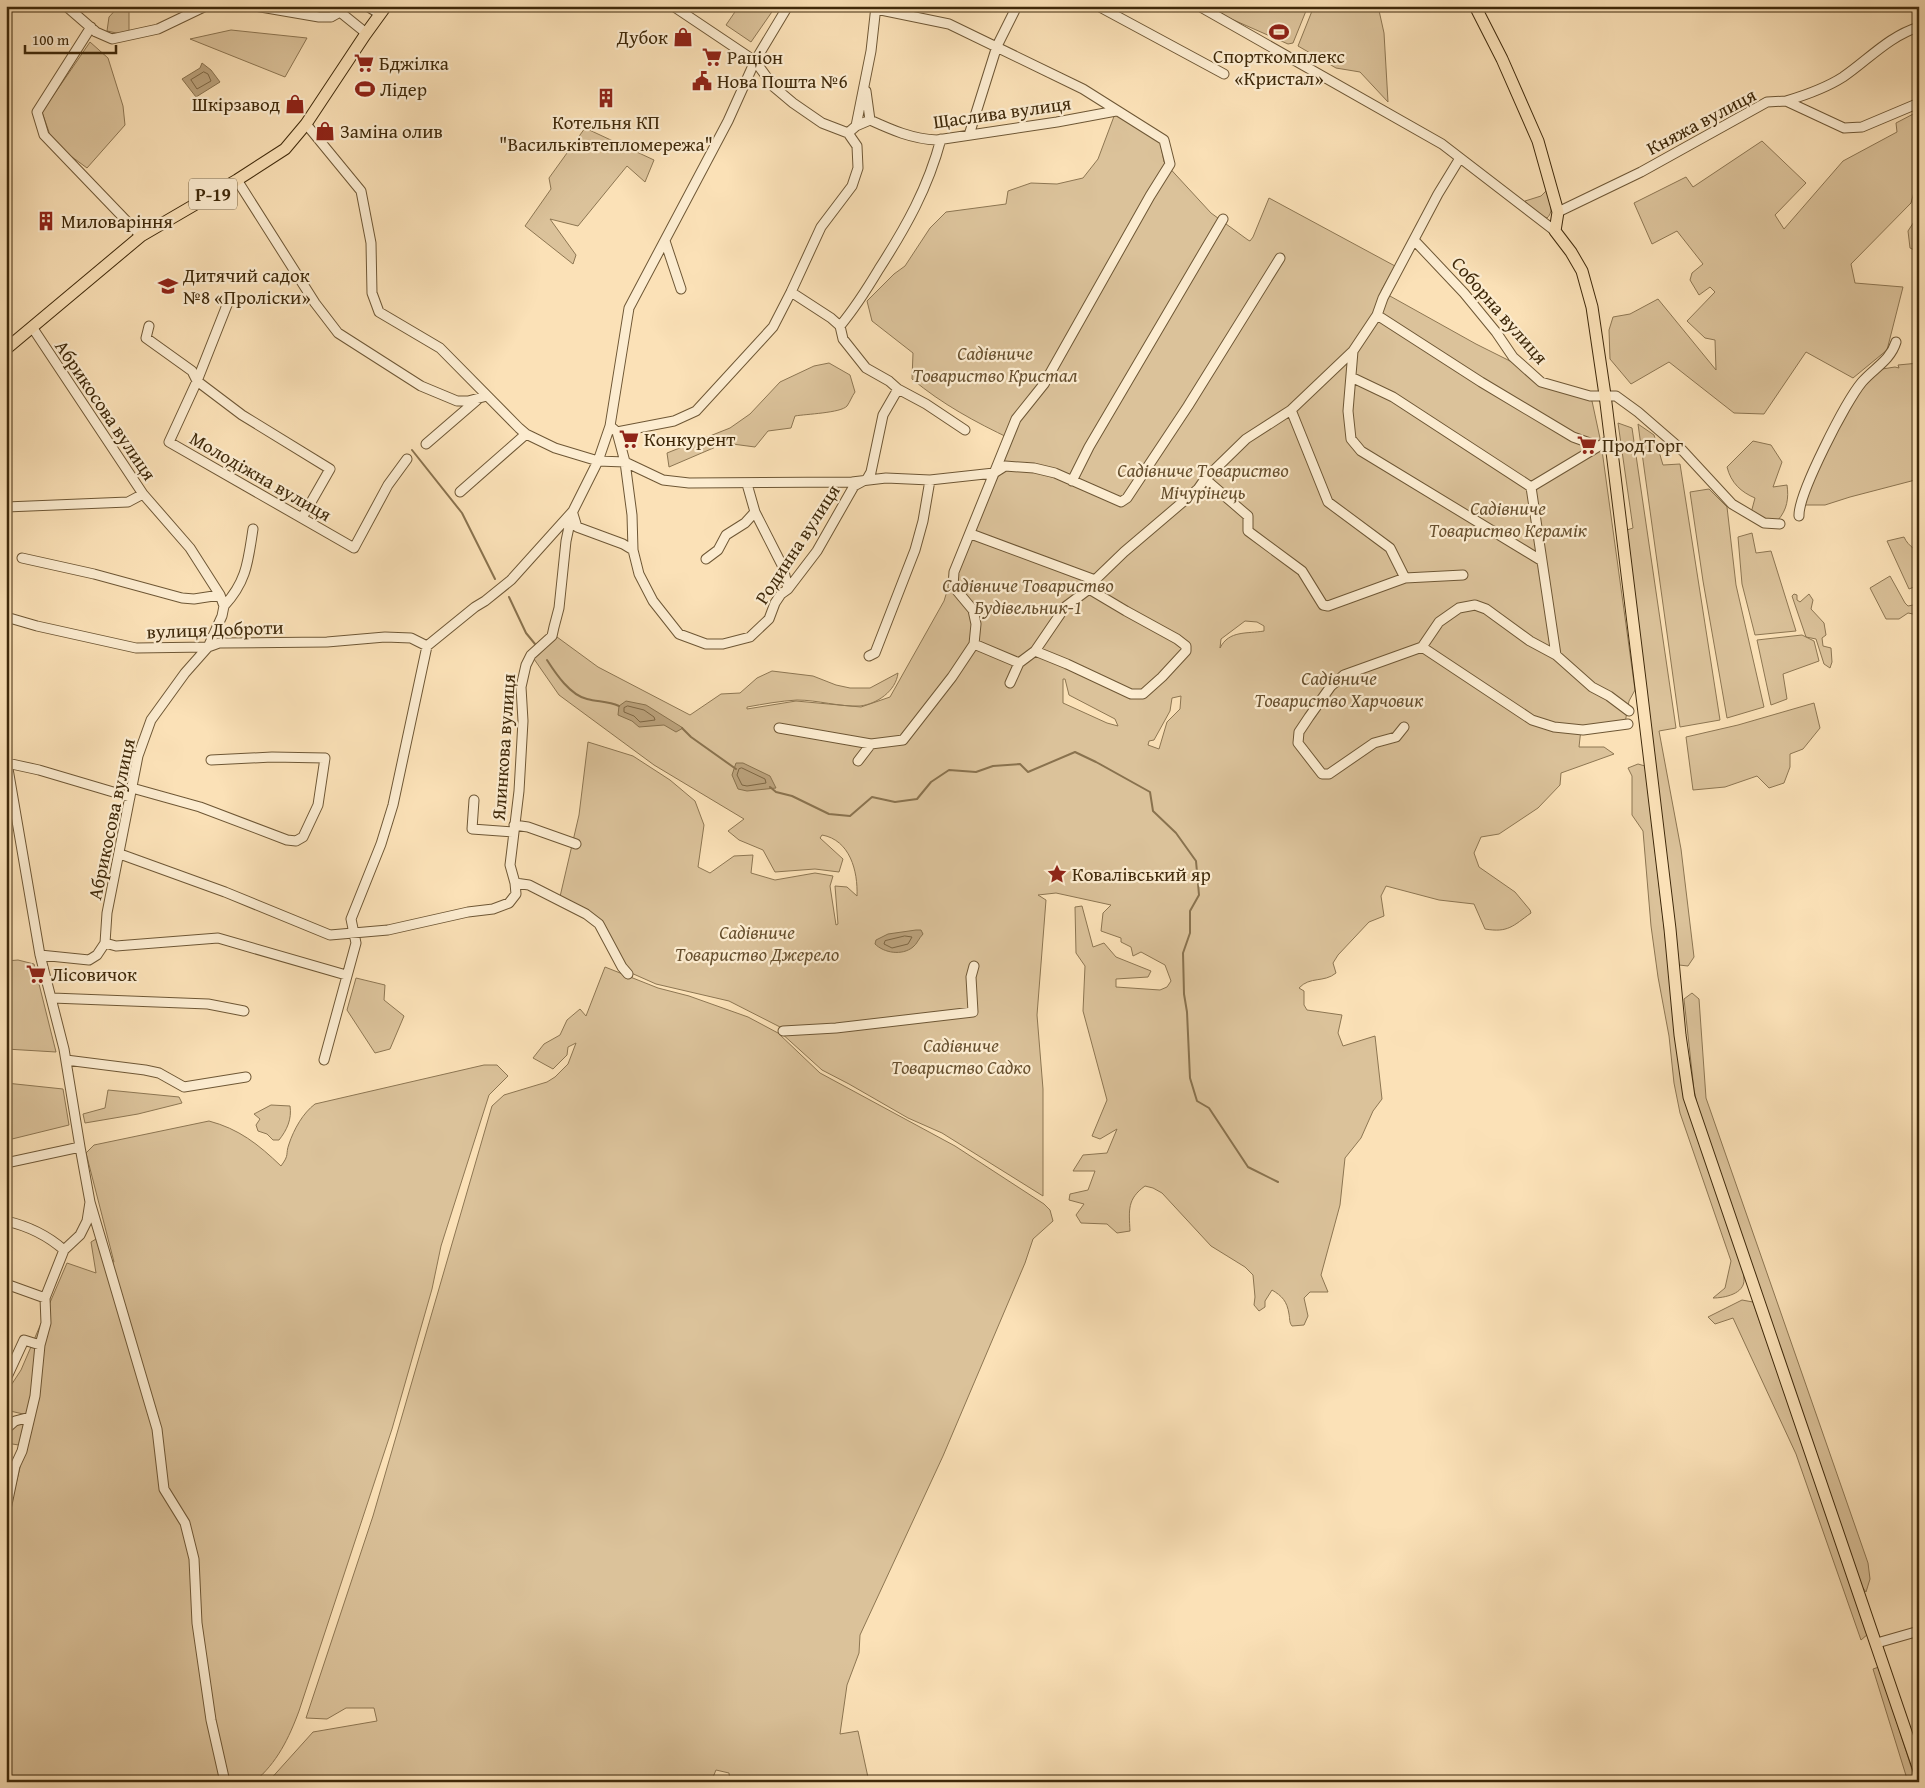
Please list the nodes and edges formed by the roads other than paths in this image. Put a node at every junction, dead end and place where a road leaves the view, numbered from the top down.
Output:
1 (66, 6) edge
2 (206, 6) edge
3 (255, 6) edge
4 (366, 6) edge
5 (673, 6) edge
6 (788, 6) edge
7 (1017, 6) edge
8 (1098, 6) edge
9 (1199, 6) edge
10 (1477, 7) edge
11 (876, 8) edge
12 (342, 9) edge
13 (383, 10) edge
14 (91, 27) junction
15 (1919, 27) edge
16 (366, 33) junction
17 (997, 46) junction
18 (755, 61) junction
19 (1224, 74) dead end
20 (865, 82) junction
21 (1786, 101) junction
22 (1919, 103) edge
23 (1116, 110) junction
24 (870, 120) junction
25 (306, 124) junction
26 (856, 126) junction
27 (848, 133) junction
28 (969, 135) junction
29 (941, 139) junction
30 (1460, 158) junction
31 (237, 180) junction
32 (1558, 212) junction
33 (1224, 219) dead end
34 (1555, 231) junction
35 (141, 236) junction
36 (1414, 240) junction
37 (664, 241) junction
38 (1280, 258) dead end
39 (681, 289) dead end
40 (791, 292) junction
41 (229, 300) dead end
42 (1377, 315) junction
43 (149, 326) dead end
44 (840, 326) junction
45 (32, 327) junction
46 (1896, 342) dead end
47 (6, 349) edge
48 (1353, 350) junction
49 (1351, 377) junction
50 (197, 381) junction
51 (898, 389) junction
52 (1605, 395) junction
53 (483, 397) junction
54 (1291, 410) junction
55 (614, 429) junction
56 (965, 430) dead end
57 (526, 434) junction
58 (1610, 439) junction
59 (426, 444) dead end
60 (1598, 446) junction
61 (407, 459) dead end
62 (598, 461) junction
63 (625, 462) junction
64 (994, 473) junction
65 (1205, 479) junction
66 (867, 480) junction
67 (930, 480) junction
68 (1072, 481) junction
69 (747, 484) junction
70 (1532, 487) junction
71 (460, 492) dead end
72 (143, 494) junction
73 (6, 507) edge
74 (573, 511) junction
75 (755, 512) junction
76 (1799, 516) dead end
77 (302, 518) junction
78 (1780, 524) dead end
79 (253, 529) dead end
80 (971, 534) junction
81 (633, 550) junction
82 (22, 558) dead end
83 (706, 559) dead end
84 (1542, 561) junction
85 (1463, 575) dead end
86 (1405, 578) junction
87 (1095, 580) junction
88 (788, 589) junction
89 (1089, 589) junction
90 (220, 595) junction
91 (224, 606) junction
92 (6, 617) edge
93 (974, 644) junction
94 (427, 646) junction
95 (208, 647) junction
96 (1422, 647) junction
97 (1034, 651) junction
98 (1556, 655) junction
99 (869, 656) dead end
100 (1019, 662) junction
101 (1010, 683) dead end
102 (1629, 711) dead end
103 (1628, 724) dead end
104 (1404, 727) dead end
105 (779, 728) dead end
106 (871, 744) junction
107 (7, 760) edge
108 (211, 760) dead end
109 (858, 761) dead end
110 (132, 788) junction
111 (130, 797) junction
112 (474, 800) dead end
113 (514, 828) junction
114 (576, 844) dead end
115 (120, 854) junction
116 (515, 883) junction
117 (354, 932) junction
118 (105, 943) junction
119 (40, 954) junction
120 (974, 966) dead end
121 (628, 974) dead end
122 (346, 975) junction
123 (52, 998) junction
124 (244, 1011) dead end
125 (783, 1031) dead end
126 (66, 1060) junction
127 (324, 1060) dead end
128 (246, 1077) dead end
129 (80, 1147) junction
130 (6, 1163) edge
131 (90, 1202) junction
132 (6, 1221) edge
133 (64, 1250) junction
134 (6, 1284) edge
135 (45, 1298) junction
136 (40, 1345) junction
137 (6, 1379) edge
138 (30, 1417) junction
139 (10, 1420) edge
140 (6, 1429) edge
141 (6, 1509) edge
142 (1919, 1631) edge
143 (1876, 1643) junction
144 (1919, 1770) edge
145 (225, 1782) edge

1 - 14 street
2 - 14 street
3 - 12 street
4 - 13 street
5 - 18 street
6 - 18 street
7 - 17 street
8 - 19 street
9 - 30 street
10 - 32 main road
11 - 17 street
11 - 20 street
12 - 16 street
13 - 16 main road, Р-19
14 - 35 street
15 - 21 street
16 - 25 main road, Р-19
17 - 23 street
17 - 28 street
18 - 27 street
18 - 37 street
20 - 24 street
20 - 26 street
21 - 22 street, Княжа вулиця
21 - 32 street, Княжа вулиця
23 - 28 street, Щаслива вулиця
23 - 64 street
24 - 26 street
24 - 29 street, Щаслива вулиця
25 - 31 main road, Р-19
25 - 53 street
26 - 27 street
27 - 40 street
28 - 29 street, Щаслива вулиця
29 - 44 street
30 - 34 street
30 - 36 street
31 - 35 main road, Р-19
31 - 53 street
32 - 34 main road
33 - 68 street
34 - 52 main road
35 - 45 main road, Р-19
36 - 42 street
36 - 52 street, Соборна вулиця
37 - 39 street
37 - 55 street
38 - 68 street
40 - 44 street
40 - 55 street
41 - 50 street, Молодіжна вулиця
42 - 48 street
42 - 60 street
43 - 50 street
44 - 51 street
45 - 47 main road, Р-19
45 - 72 street, Абрикосова вулиця
46 - 76 street
48 - 49 street
48 - 54 street
49 - 70 street
49 - 84 street
50 - 77 street
50 - 77 street, Молодіжна вулиця
51 - 56 street
51 - 66 street
52 - 58 main road
52 - 78 street, Соборна вулиця
53 - 57 street
53 - 59 street
54 - 65 street
54 - 86 street
55 - 62 street
55 - 63 street, Родинна вулиця
57 - 62 street
57 - 71 street
58 - 60 street
58 - 143 main road
60 - 70 street
61 - 77 street, Молодіжна вулиця
62 - 63 street
62 - 74 street
63 - 69 street
63 - 81 street, Родинна вулиця
64 - 67 street
64 - 68 street
64 - 80 street
65 - 86 street
65 - 87 street
66 - 67 street
66 - 69 street
66 - 88 street, Родинна вулиця
67 - 99 street
69 - 75 street
70 - 84 street
72 - 73 street
72 - 90 street, Абрикосова вулиця
74 - 81 street
74 - 94 street
74 - 113 street, Ялинкова вулиця
75 - 83 street
75 - 88 street
79 - 91 street, Абрикосова вулиця
80 - 87 street
80 - 93 street
81 - 88 street, Родинна вулиця
82 - 90 street
84 - 98 street
85 - 86 street
87 - 89 street
89 - 97 street
89 - 97 street
90 - 91 street, Абрикосова вулиця
91 - 95 street, Абрикосова вулиця
92 - 95 street, вулиця Доброти
93 - 100 street
93 - 106 street
94 - 95 street, вулиця Доброти
94 - 117 street
95 - 110 street, Абрикосова вулиця
96 - 98 street
96 - 103 street
96 - 104 street
97 - 100 street
98 - 102 street
100 - 101 street
105 - 106 street
106 - 109 street
107 - 111 street
107 - 119 street
108 - 110 street
110 - 111 street, Абрикосова вулиця
111 - 115 street, Абрикосова вулиця
112 - 113 street, Ялинкова вулиця
113 - 114 street
113 - 116 street, Ялинкова вулиця
115 - 117 street
115 - 118 street, Абрикосова вулиця
116 - 117 street, Ялинкова вулиця
116 - 121 street
117 - 122 street
118 - 119 street
118 - 122 street
119 - 123 street
120 - 125 street
122 - 127 street
123 - 124 street
123 - 126 street
126 - 128 street
126 - 129 street
129 - 130 street
129 - 131 street
131 - 133 street
131 - 145 street
132 - 133 street
133 - 135 street
134 - 135 street
135 - 136 street
136 - 137 street
136 - 138 street
138 - 139 street
138 - 141 street
139 - 140 street
142 - 143 street
143 - 144 main road

